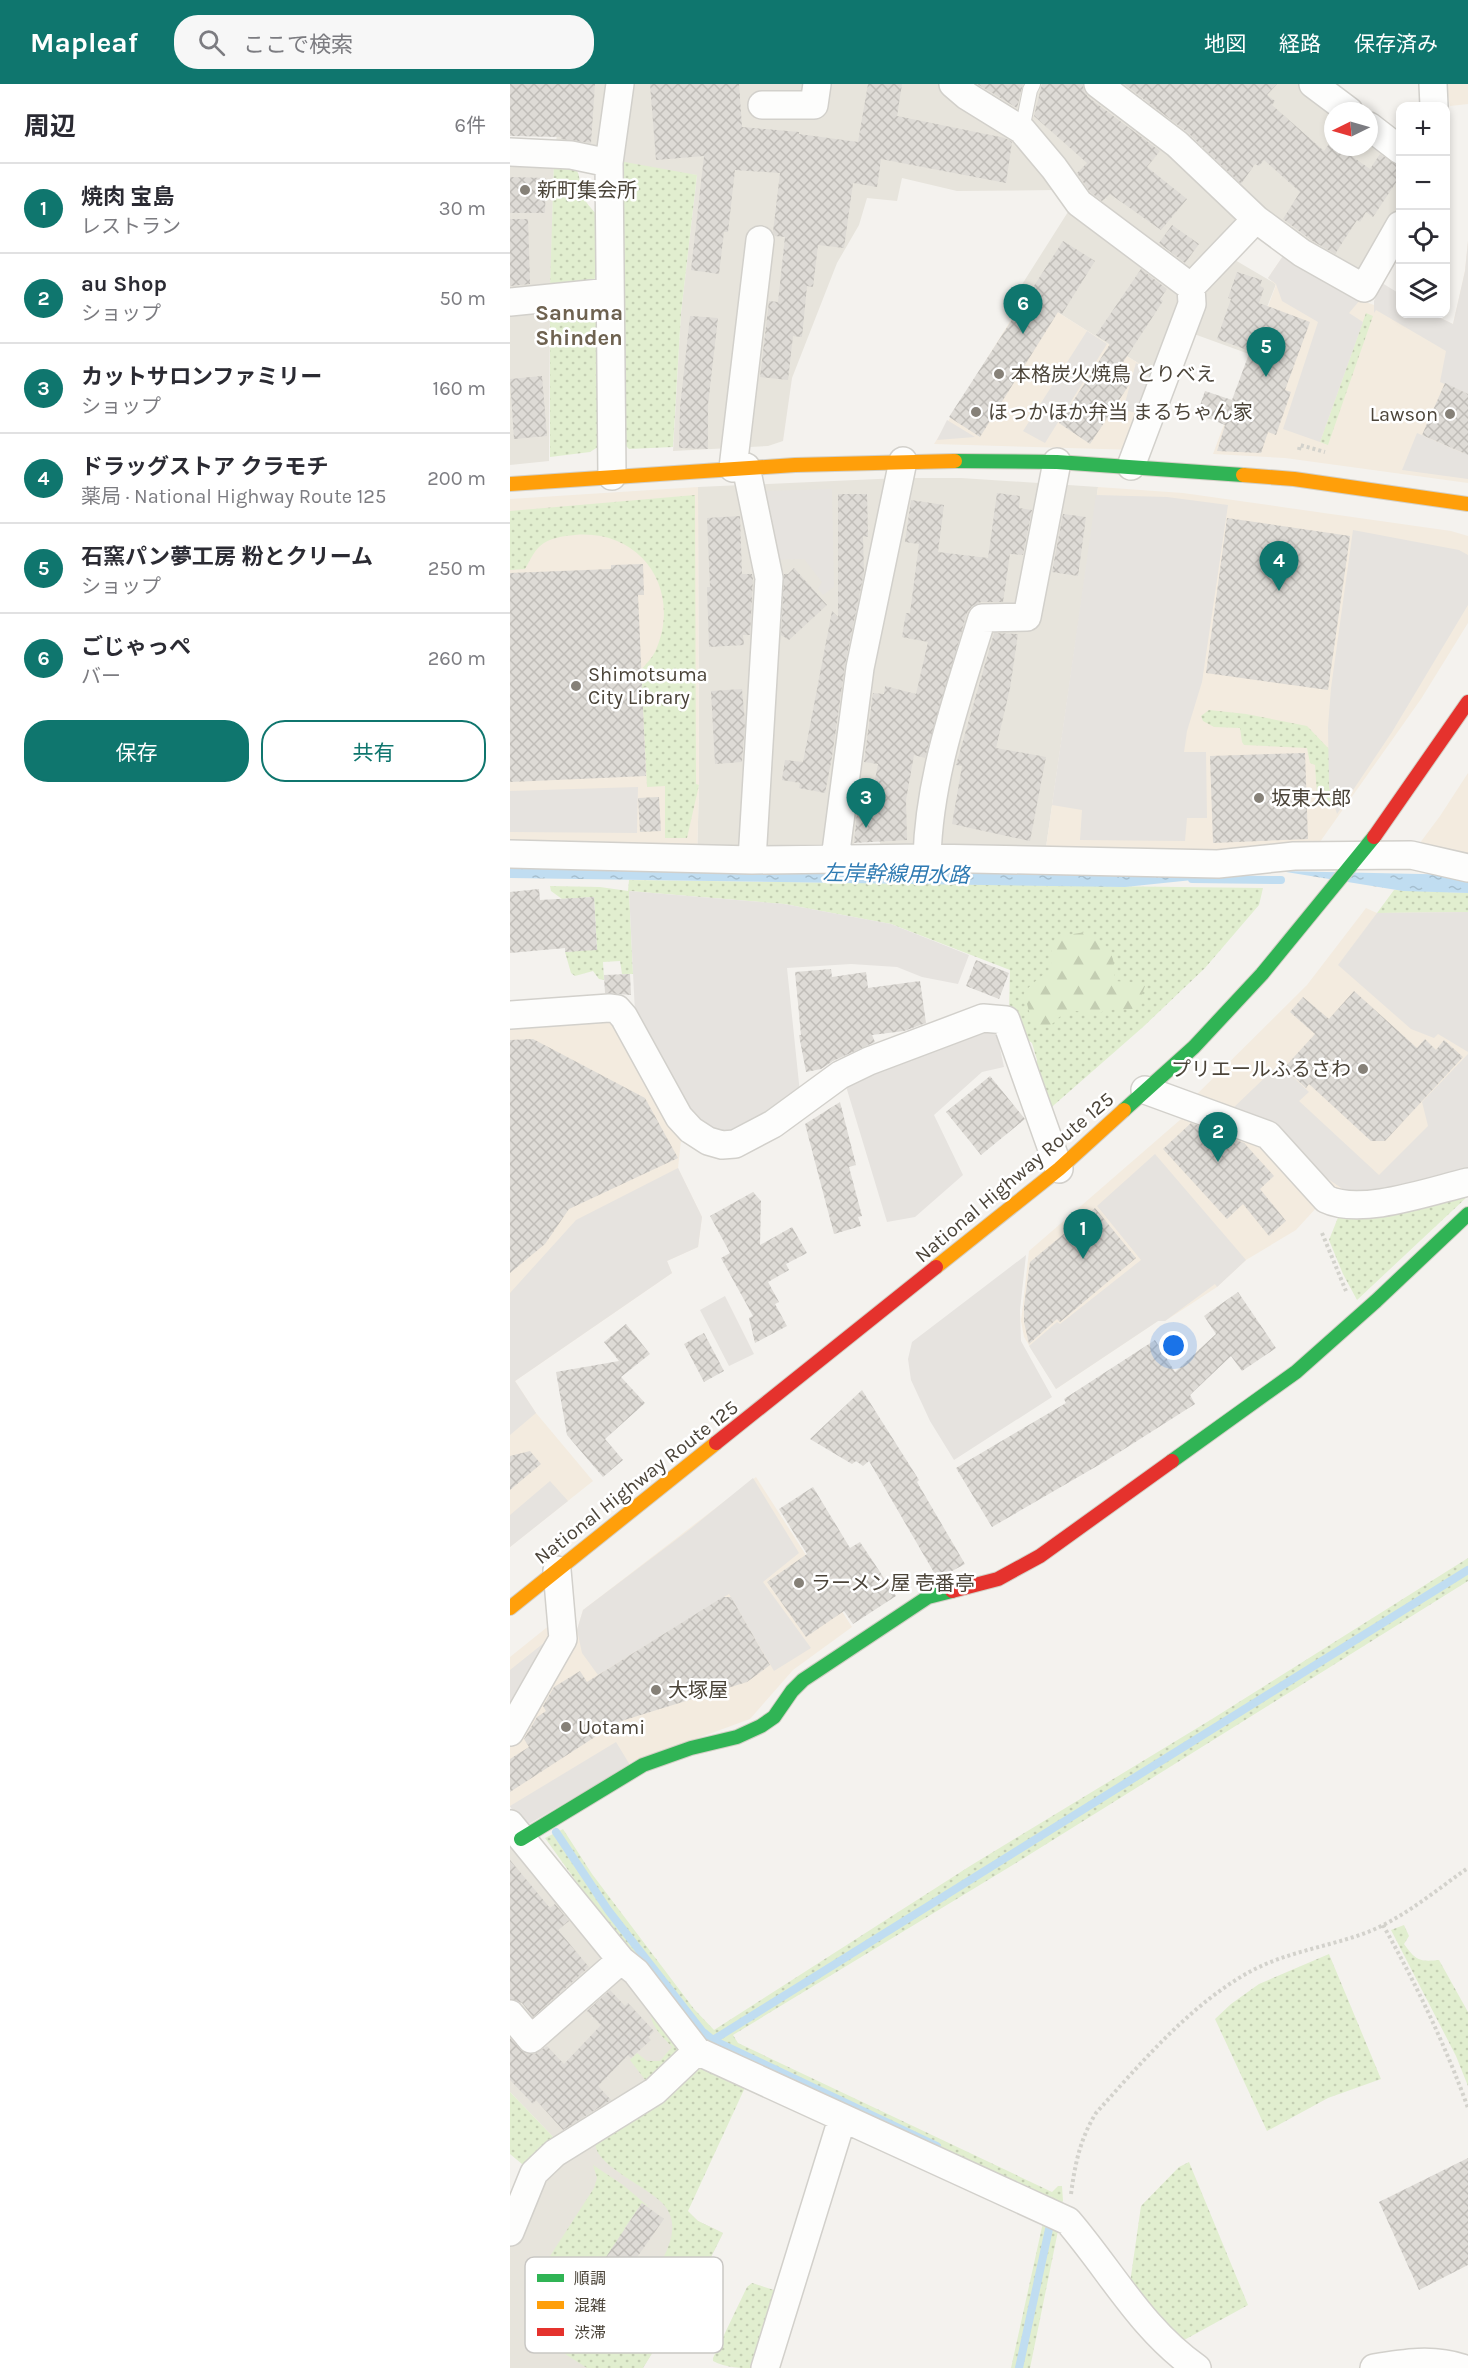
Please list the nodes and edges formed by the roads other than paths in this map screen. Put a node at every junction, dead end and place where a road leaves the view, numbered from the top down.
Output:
1 (620, 84) edge
2 (817, 84) edge
3 (953, 84) edge
4 (1033, 84) edge
5 (1098, 84) edge
6 (1312, 84) edge
7 (1433, 84) edge
8 (1337, 102) edge
9 (1434, 102) edge
10 (762, 105) dead end
11 (1022, 130) junction
12 (1378, 133) edge
13 (1396, 146) edge
14 (510, 152) edge
15 (609, 163) junction
16 (1256, 219) junction
17 (1396, 234) edge
18 (760, 240) dead end
19 (1191, 286) junction
20 (610, 292) junction
21 (510, 302) edge
22 (903, 461) junction
23 (1057, 462) junction
24 (1131, 466) junction
25 (740, 467) junction
26 (612, 476) junction
27 (510, 484) edge
28 (1468, 504) edge
29 (1468, 702) edge
30 (510, 854) edge
31 (1361, 855) junction
32 (927, 858) junction
33 (835, 859) junction
34 (752, 860) junction
35 (1468, 868) edge
36 (510, 1015) edge
37 (1145, 1090) junction
38 (1059, 1169) junction
39 (1468, 1182) edge
40 (1468, 1214) edge
41 (557, 1570) junction
42 (510, 1608) edge
43 (510, 1732) edge
44 (516, 1831) edge
45 (621, 1960) junction
46 (510, 2014) edge
47 (697, 2051) junction
48 (842, 2119) junction
49 (510, 2232) edge
50 (765, 2368) edge
51 (1197, 2368) edge
52 (1374, 2368) edge
53 (1462, 2368) edge

1 - 15 street
2 - 10 street
3 - 11 street
4 - 11 lane
5 - 16 street
6 - 8 street
7 - 9 street
11 - 19 street
12 - 13 street
14 - 15 street
15 - 20 street
16 - 17 street
16 - 19 street
18 - 25 street
19 - 24 street
20 - 21 street
20 - 26 street
22 - 23 main road
22 - 25 main road
22 - 33 street
23 - 24 main road
23 - 32 street
24 - 28 main road
25 - 26 main road
25 - 34 street
26 - 27 main road
29 - 31 main road, National Highway Route 125
30 - 34 street
31 - 32 street
31 - 35 street
31 - 37 main road, National Highway Route 125
32 - 33 street
33 - 34 street
36 - 38 street
37 - 38 main road, National Highway Route 125
37 - 39 street
38 - 41 main road, National Highway Route 125
40 - 44 main road
41 - 42 main road, National Highway Route 125
41 - 43 street
44 - 45 street
45 - 46 street
45 - 47 street
47 - 48 street
47 - 49 street
48 - 50 street
48 - 51 street
52 - 53 street

